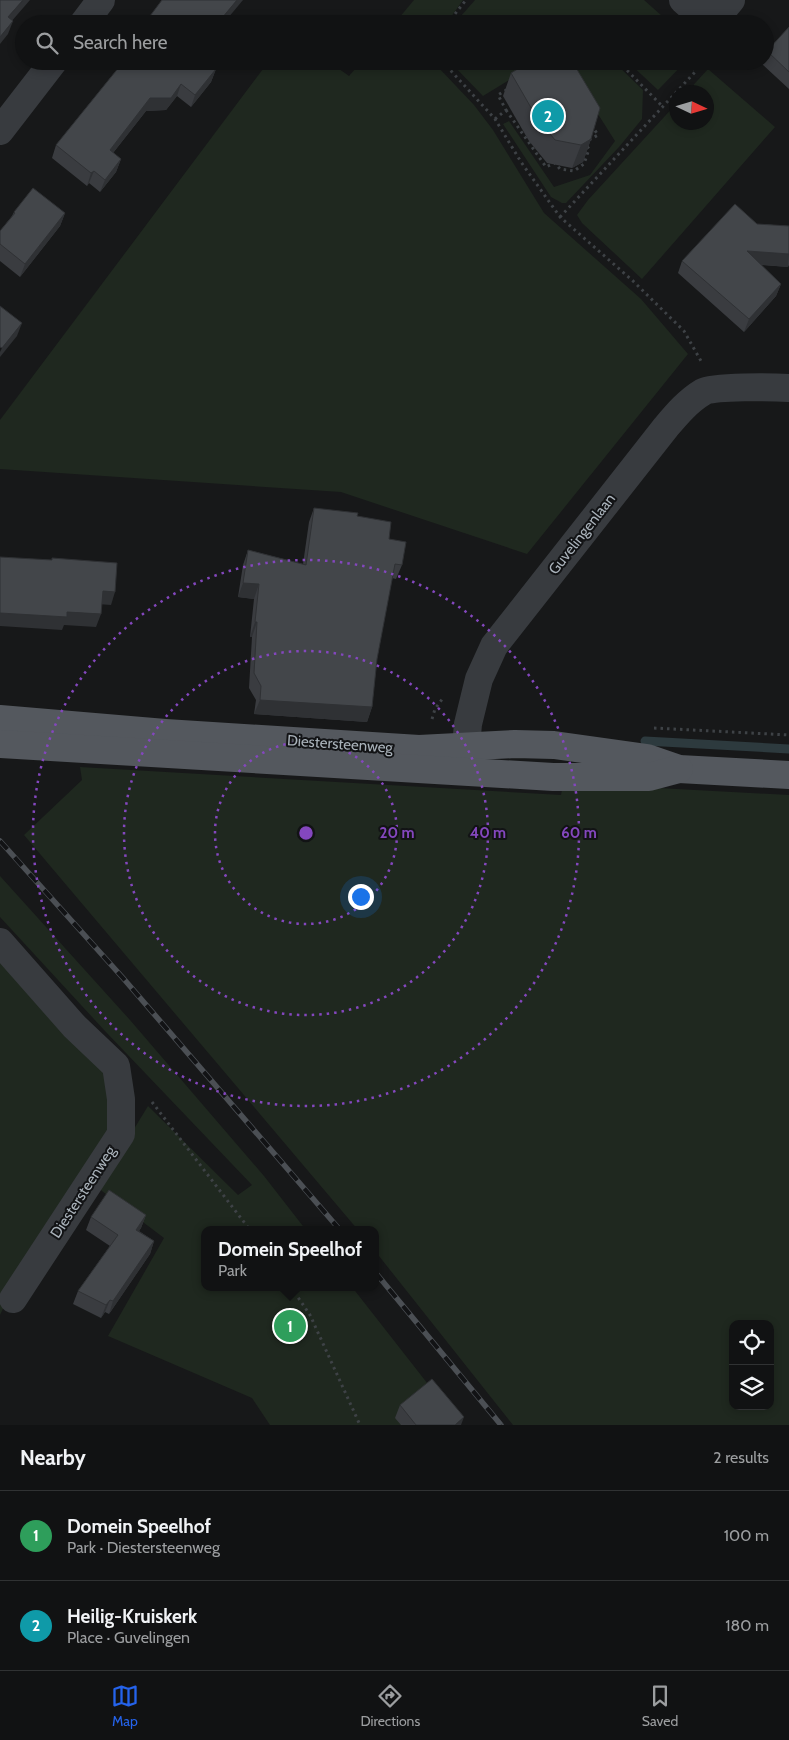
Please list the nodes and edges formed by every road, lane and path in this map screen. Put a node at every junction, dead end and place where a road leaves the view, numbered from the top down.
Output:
1 (101, 0) edge
2 (466, 0) edge
3 (684, 0) edge
4 (730, 0) edge
5 (90, 15) edge
6 (455, 15) edge
7 (47, 70) edge
8 (450, 70) edge
9 (627, 70) edge
10 (694, 70) edge
11 (511, 87) edge
12 (663, 106) junction
13 (506, 110) junction
14 (495, 119) junction
15 (588, 119) edge
16 (0, 132) edge
17 (560, 217) junction
18 (789, 388) edge
19 (705, 391) junction
20 (0, 718) edge
21 (652, 728) dead end
22 (789, 735) edge
23 (0, 744) edge
24 (465, 759) junction
25 (789, 775) edge
26 (0, 942) edge
27 (116, 1066) junction
28 (247, 1226) edge
29 (293, 1291) edge
30 (13, 1299) dead end
31 (360, 1425) edge

1 - 5 street
2 - 6 path
3 - 4 street
7 - 16 street
8 - 14 path
9 - 12 path
10 - 12 path
11 - 13 path
12 - 17 path
13 - 14 path
13 - 15 path
14 - 17 path
17 - 19 path
18 - 19 street
19 - 24 street, Guvelingenlaan
20 - 24 main road, Diestersteenweg
21 - 22 path
23 - 24 main road, Diestersteenweg
24 - 25 main road, Diestersteenweg
26 - 27 street
27 - 28 path
27 - 30 street, Diestersteenweg
29 - 31 path

